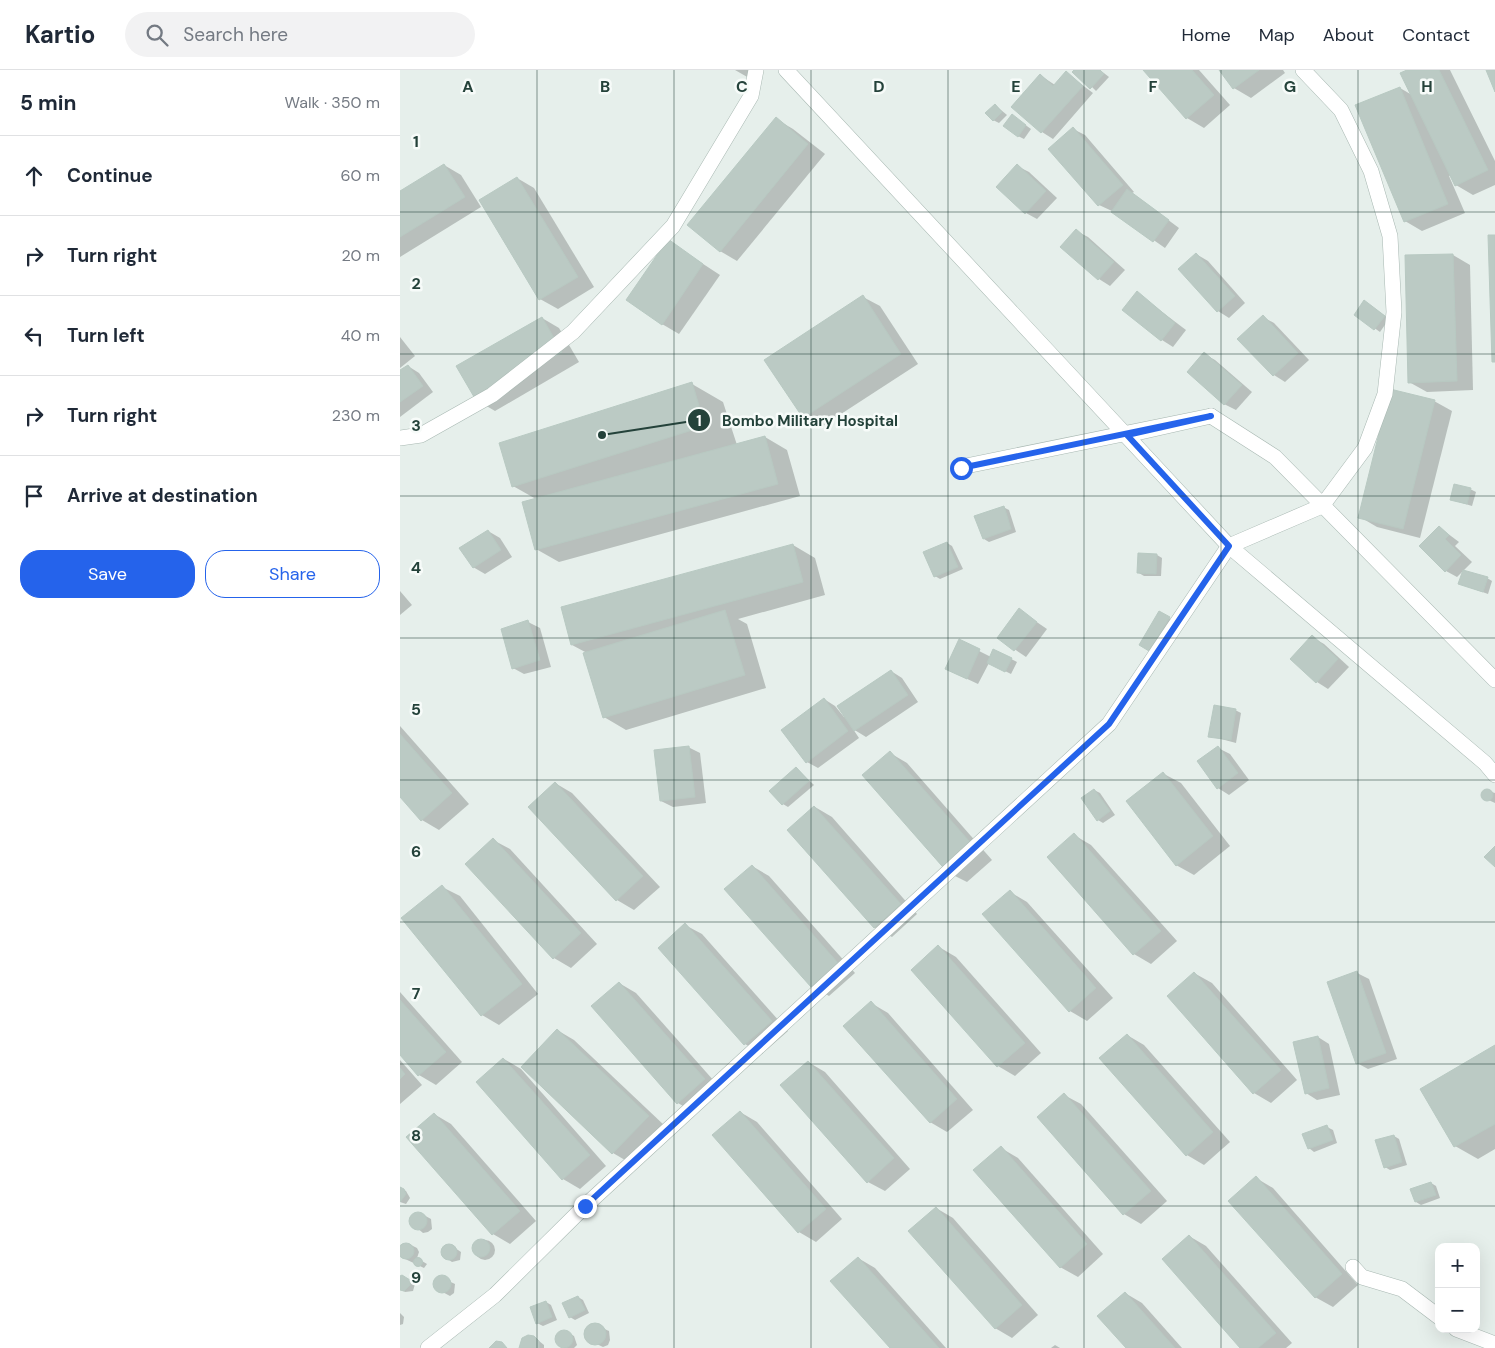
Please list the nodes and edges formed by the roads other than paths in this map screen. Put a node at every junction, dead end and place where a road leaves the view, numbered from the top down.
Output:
1 (756, 70) edge
2 (786, 70) edge
3 (1303, 70) edge
4 (1211, 416) junction
5 (1127, 435) junction
6 (400, 438) edge
7 (961, 468) dead end
8 (1322, 506) junction
9 (1229, 546) junction
10 (1495, 680) edge
11 (1495, 775) edge
12 (1353, 1267) dead end
13 (1435, 1314) edge
14 (1466, 1333) edge
15 (1495, 1344) edge
16 (428, 1348) edge

1 - 6 street
2 - 5 street
3 - 8 street
4 - 5 street
4 - 7 street
4 - 8 street
5 - 9 street
8 - 9 street
8 - 10 street
9 - 11 street
9 - 16 street
12 - 13 street
14 - 15 street

